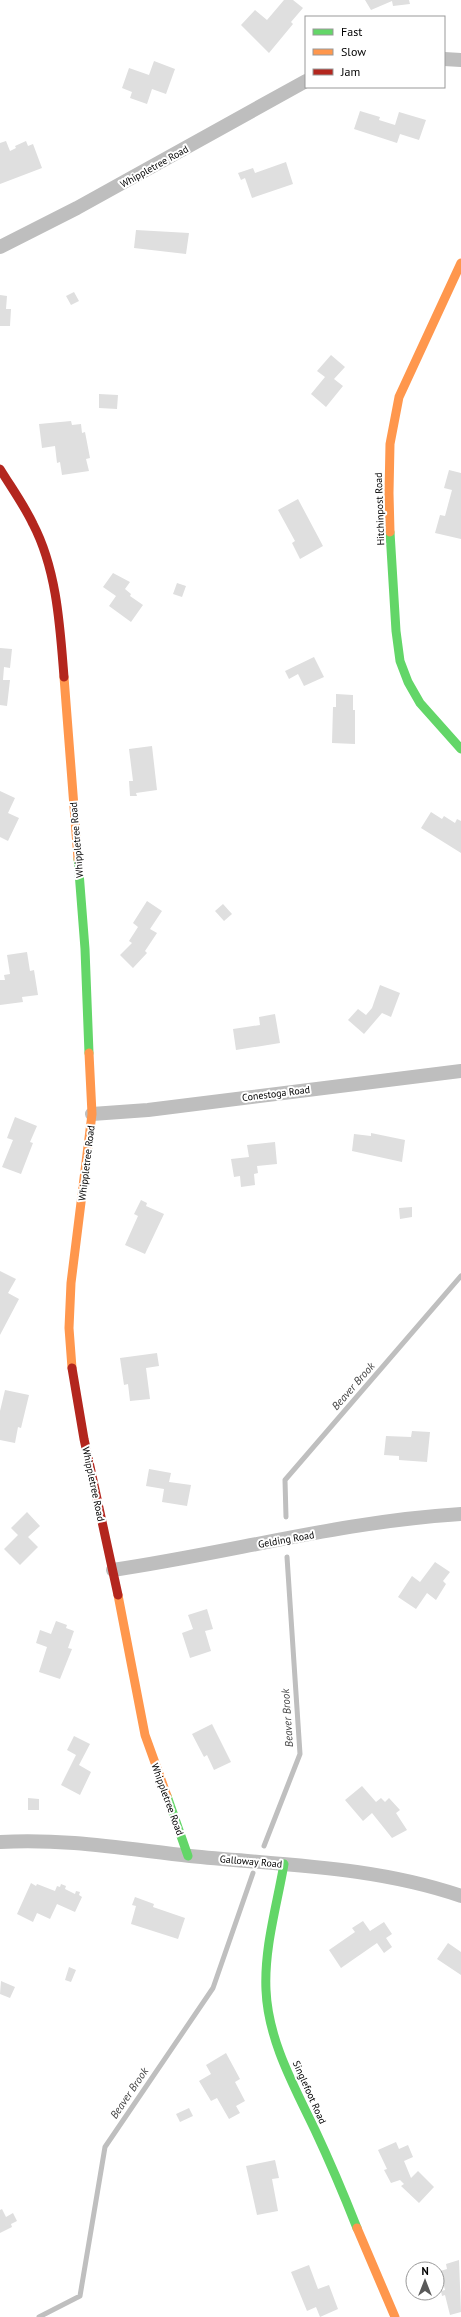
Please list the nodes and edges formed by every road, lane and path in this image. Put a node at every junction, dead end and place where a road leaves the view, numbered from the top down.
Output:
1 (445, 59) edge
2 (461, 60) edge
3 (305, 82) edge
4 (0, 247) edge
5 (461, 263) edge
6 (0, 469) edge
7 (461, 748) edge
8 (461, 1070) edge
9 (92, 1114) junction
10 (461, 1514) edge
11 (113, 1570) junction
12 (0, 1842) edge
13 (188, 1856) junction
14 (284, 1864) junction
15 (461, 1896) edge
16 (395, 2317) edge

1 - 2 street
3 - 4 street, Whippletree Road
5 - 7 street, Hitchinpost Road
6 - 9 street, Whippletree Road
8 - 9 street, Conestoga Road
9 - 11 street, Whippletree Road
10 - 11 street, Gelding Road
11 - 13 street, Whippletree Road
12 - 13 street, Galloway Road
13 - 14 street, Galloway Road
14 - 15 street, Galloway Road
14 - 16 street, Singlefoot Road

